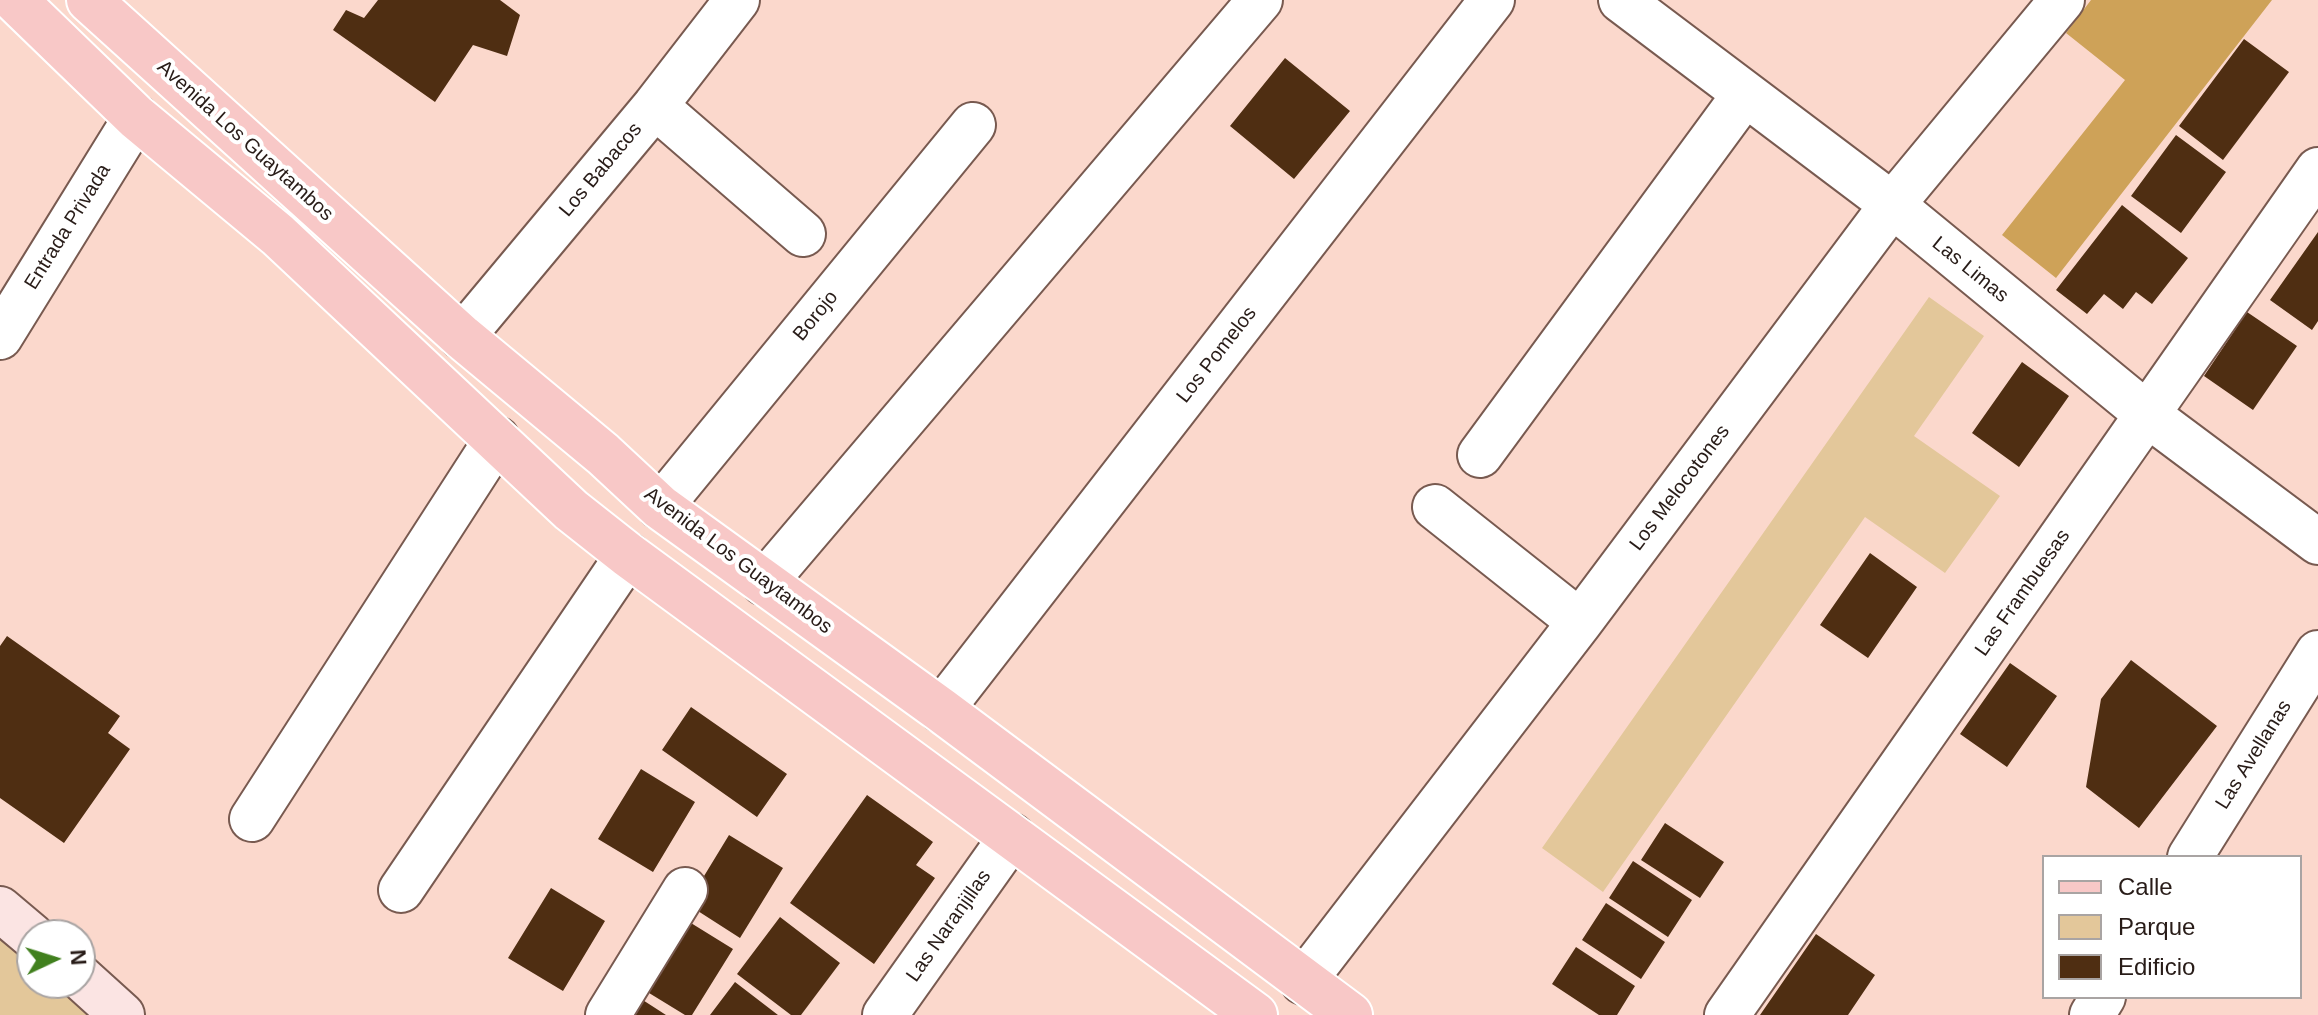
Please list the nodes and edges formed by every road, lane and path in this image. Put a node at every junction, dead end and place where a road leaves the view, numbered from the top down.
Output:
1 (15, 0) edge
2 (89, 0) edge
3 (737, 0) edge
4 (1260, 0) edge
5 (1492, 0) edge
6 (1621, 0) edge
7 (2062, 0) edge
8 (1745, 94) junction
9 (655, 106) junction
10 (136, 117) junction
11 (973, 125) dead end
12 (2318, 170) edge
13 (1892, 205) junction
14 (803, 234) dead end
15 (0, 337) edge
16 (462, 337) junction
17 (2148, 415) junction
18 (497, 439) junction
19 (1480, 455) dead end
20 (660, 507) junction
21 (1435, 507) dead end
22 (2318, 542) edge
23 (628, 555) junction
24 (764, 583) junction
25 (1580, 622) junction
26 (2318, 653) edge
27 (941, 710) junction
28 (252, 819) dead end
29 (1012, 836) junction
30 (2191, 855) edge
31 (401, 890) dead end
32 (685, 890) dead end
33 (0, 909) edge
34 (16, 922) edge
35 (1303, 982) junction
36 (96, 991) edge
37 (122, 1015) edge
38 (608, 1015) edge
39 (885, 1015) edge
40 (1255, 1015) edge
41 (1350, 1015) edge
42 (1727, 1015) edge

1 - 10 main road
2 - 16 main road, Avenida Los Guaytambos
3 - 9 street, Los Babacos
4 - 24 street
5 - 27 street, Los Pomelos
6 - 8 street, Las Limas
7 - 13 street, Los Melocotones
8 - 13 street, Las Limas
8 - 19 street
9 - 14 street
9 - 16 street, Los Babacos
10 - 15 street, Entrada Privada
10 - 18 main road
11 - 20 street, Borojo
12 - 17 street, Las Frambuesas
13 - 17 street, Las Limas
13 - 25 street, Los Melocotones
16 - 20 main road, Avenida Los Guaytambos
17 - 22 street, Las Limas
17 - 42 street, Las Frambuesas
18 - 23 main road
18 - 28 street
20 - 24 main road, Avenida Los Guaytambos
21 - 25 street
23 - 29 main road
23 - 31 street
24 - 27 main road, Avenida Los Guaytambos
25 - 35 street, Los Melocotones
26 - 30 street, Las Avellanas
27 - 35 main road, Avenida Los Guaytambos
29 - 39 street, Las Naranjillas
29 - 40 main road
32 - 38 street
33 - 34 main road
35 - 41 main road, Avenida Los Guaytambos
36 - 37 main road

